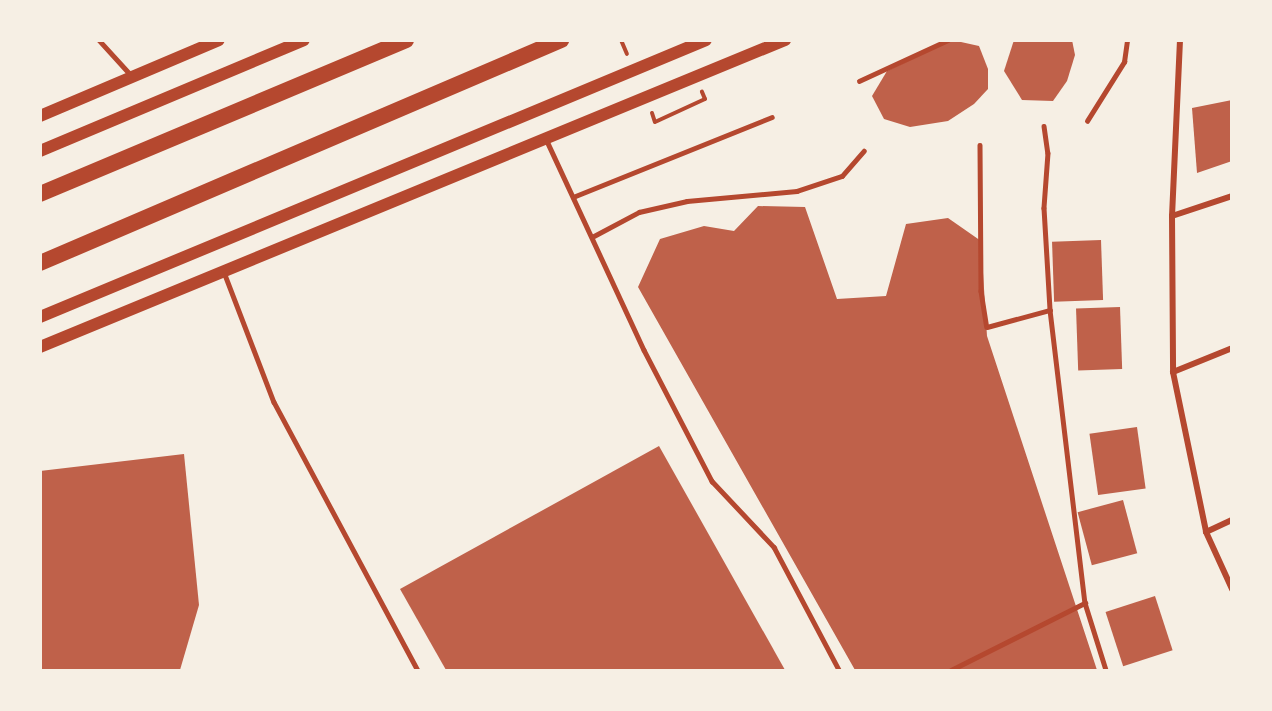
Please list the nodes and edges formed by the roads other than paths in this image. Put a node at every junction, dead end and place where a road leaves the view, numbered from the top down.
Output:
1 (99, 40) edge
2 (219, 40) edge
3 (304, 40) edge
4 (406, 40) edge
5 (561, 40) edge
6 (706, 40) edge
7 (785, 40) edge
8 (948, 40) edge
9 (1127, 40) edge
10 (1180, 40) edge
11 (133, 77) junction
12 (859, 81) dead end
13 (40, 116) edge
14 (772, 117) dead end
15 (1087, 121) dead end
16 (1044, 126) dead end
17 (547, 141) junction
18 (980, 145) dead end
19 (40, 151) edge
20 (864, 151) dead end
21 (40, 194) edge
22 (1232, 196) edge
23 (573, 197) junction
24 (1172, 216) junction
25 (592, 237) junction
26 (40, 263) edge
27 (223, 269) junction
28 (1050, 310) junction
29 (40, 317) edge
30 (40, 347) edge
31 (1232, 348) edge
32 (1173, 372) junction
33 (1232, 519) edge
34 (1206, 532) junction
35 (1232, 589) edge
36 (1085, 603) junction
37 (418, 670) edge
38 (839, 670) edge
39 (951, 670) edge
40 (1106, 670) edge

1 - 11 lane
2 - 11 main road
3 - 19 main road
4 - 21 highway
5 - 26 highway
6 - 29 main road
7 - 17 main road
8 - 12 lane
9 - 15 lane
10 - 24 street
11 - 13 main road
14 - 23 lane
16 - 28 lane
17 - 23 lane
17 - 27 main road
18 - 28 lane
20 - 25 lane
22 - 24 street
23 - 25 lane
24 - 32 street
25 - 38 lane
27 - 30 main road
27 - 37 lane
28 - 36 lane
31 - 32 street
32 - 34 street
33 - 34 street
34 - 35 street
36 - 39 lane
36 - 40 lane

